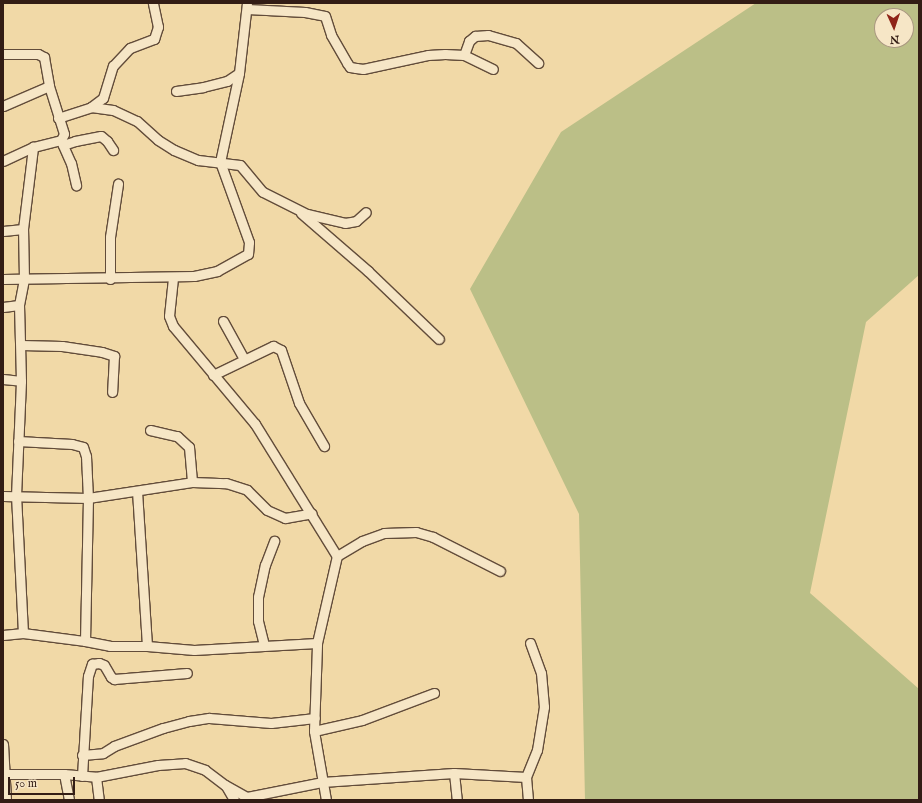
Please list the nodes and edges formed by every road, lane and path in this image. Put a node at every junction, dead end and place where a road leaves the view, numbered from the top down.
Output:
1 (153, 3) edge
2 (247, 6) edge
3 (284, 7) edge
4 (306, 7) edge
5 (3, 54) edge
6 (464, 55) junction
7 (538, 63) dead end
8 (493, 70) dead end
9 (239, 73) junction
10 (49, 86) junction
11 (176, 91) dead end
12 (3, 106) edge
13 (91, 107) junction
14 (58, 118) junction
15 (62, 142) junction
16 (34, 147) junction
17 (113, 150) dead end
18 (3, 161) edge
19 (220, 162) junction
20 (118, 184) dead end
21 (76, 185) dead end
22 (297, 209) junction
23 (366, 212) dead end
24 (23, 229) junction
25 (3, 231) edge
26 (173, 278) junction
27 (24, 279) junction
28 (110, 279) junction
29 (3, 280) edge
30 (20, 305) junction
31 (3, 307) edge
32 (223, 321) dead end
33 (439, 339) dead end
34 (21, 345) junction
35 (244, 359) junction
36 (213, 375) junction
37 (3, 379) edge
38 (21, 381) junction
39 (112, 392) dead end
40 (150, 430) dead end
41 (18, 441) junction
42 (324, 446) dead end
43 (192, 482) junction
44 (137, 491) junction
45 (3, 496) edge
46 (16, 496) junction
47 (88, 498) junction
48 (312, 513) junction
49 (274, 541) dead end
50 (337, 556) junction
51 (500, 571) dead end
52 (23, 633) junction
53 (3, 635) edge
54 (86, 641) junction
55 (317, 643) junction
56 (530, 643) dead end
57 (264, 645) junction
58 (147, 646) junction
59 (187, 673) dead end
60 (434, 693) dead end
61 (314, 718) junction
62 (314, 731) junction
63 (3, 744) edge
64 (82, 756) junction
65 (454, 773) junction
66 (4, 774) edge
67 (64, 774) junction
68 (82, 776) junction
69 (96, 777) junction
70 (526, 777) junction
71 (322, 782) junction
72 (225, 785) junction
73 (6, 800) edge
74 (69, 800) edge
75 (99, 800) edge
76 (234, 800) edge
77 (326, 800) edge
78 (457, 800) edge
79 (528, 800) edge

1 - 13 street
2 - 3 street
2 - 9 street
3 - 4 street
4 - 6 street
5 - 10 street
6 - 7 street
6 - 8 street
9 - 11 street
9 - 19 street
10 - 12 street
10 - 14 street
13 - 14 street
13 - 19 street
14 - 15 street
15 - 16 street
15 - 17 street
15 - 21 street
16 - 18 street
16 - 24 street
19 - 22 street
19 - 26 street
20 - 28 street
22 - 23 street
22 - 33 street
24 - 25 street
24 - 27 street
26 - 28 street
26 - 36 street
27 - 28 street
27 - 29 street
27 - 30 street
30 - 31 street
30 - 34 street
32 - 35 street
34 - 38 street
34 - 39 street
35 - 36 street
35 - 42 street
36 - 48 street
37 - 38 street
38 - 41 street
40 - 43 street
41 - 46 street
41 - 47 street
43 - 44 street
43 - 48 street
44 - 47 street
44 - 58 street
45 - 46 street
46 - 47 street
46 - 52 street
47 - 54 street
48 - 50 street
49 - 57 street
50 - 51 street
50 - 55 street
52 - 53 street
52 - 54 street
54 - 58 street
55 - 57 street
55 - 61 street
56 - 70 street
57 - 58 street
59 - 64 street
60 - 62 street
61 - 62 street
61 - 64 street
62 - 71 street
63 - 66 street
64 - 68 street
65 - 70 street
65 - 71 street
65 - 78 street
66 - 67 street
66 - 73 street
67 - 68 street
67 - 74 street
68 - 69 street
69 - 72 street
69 - 75 street
70 - 79 street
71 - 72 street
71 - 77 street
72 - 76 street

